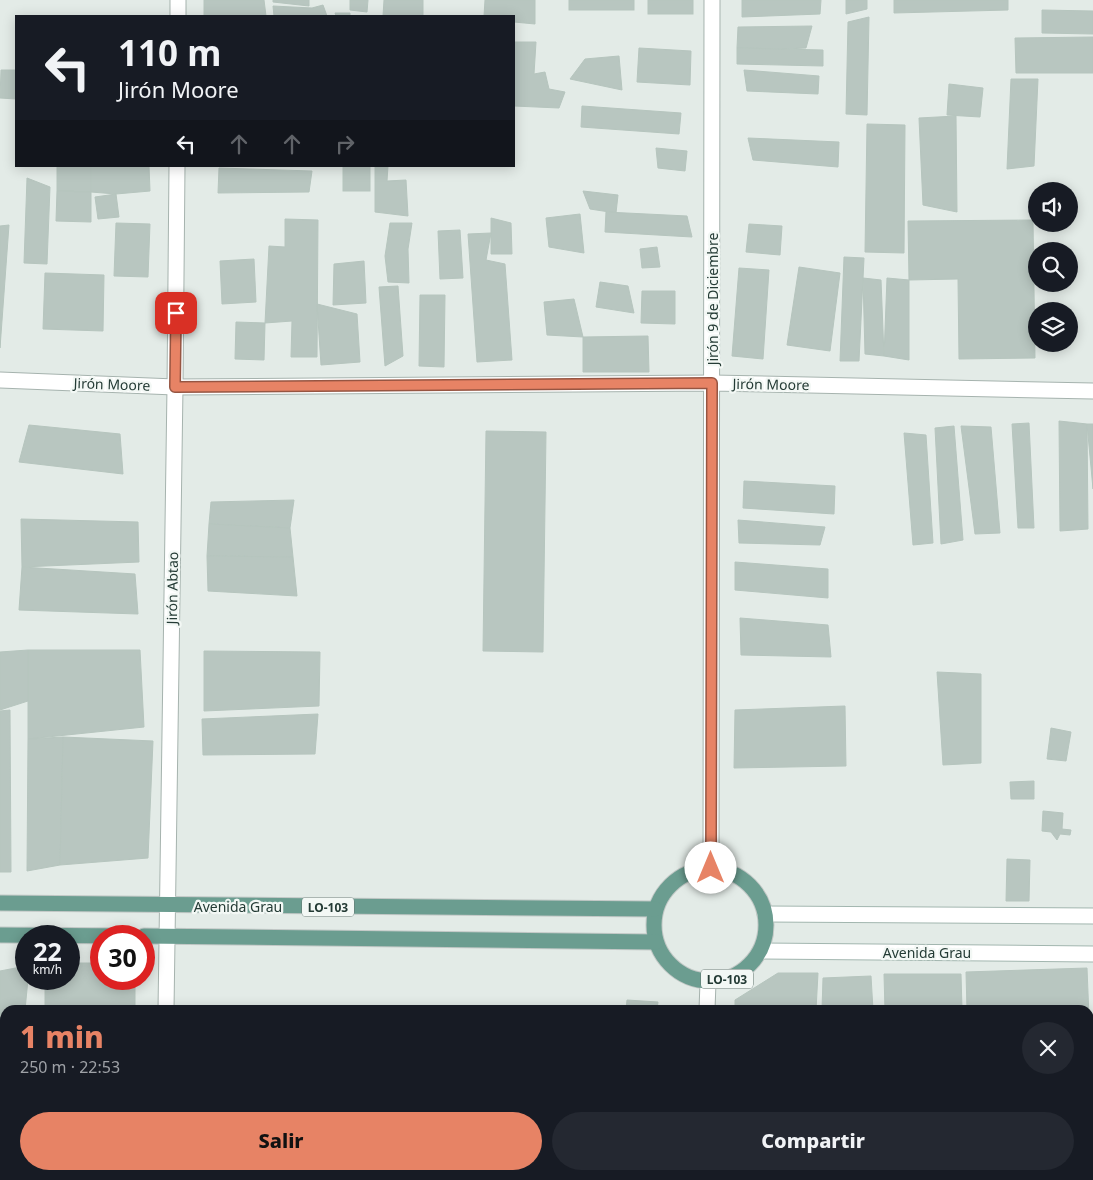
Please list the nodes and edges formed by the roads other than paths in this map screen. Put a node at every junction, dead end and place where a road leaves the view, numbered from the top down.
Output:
1 (178, 0) edge
2 (712, 0) edge
3 (178, 15) edge
4 (177, 167) edge
5 (0, 380) edge
6 (712, 383) junction
7 (175, 387) junction
8 (1093, 391) edge
9 (711, 868) junction
10 (0, 903) edge
11 (167, 906) junction
12 (655, 909) junction
13 (765, 914) junction
14 (1093, 916) edge
15 (0, 935) edge
16 (90, 936) edge
17 (155, 936) edge
18 (166, 937) junction
19 (656, 942) junction
20 (760, 951) junction
21 (1093, 954) edge
22 (708, 982) junction
23 (166, 1005) edge
24 (708, 1005) edge

1 - 3 street
2 - 6 street, Jirón 9 de Diciembre
4 - 7 street, Jirón Abtao
5 - 7 street, Jirón Moore
6 - 7 street, Jirón Moore
6 - 8 street, Jirón Moore
6 - 9 street, Jirón 9 de Diciembre
7 - 11 street, Jirón Abtao
9 - 12 main road, LO-103
9 - 13 main road, LO-103
10 - 11 main road, Avenida Grau / LO-103
11 - 12 main road, Avenida Grau / LO-103
11 - 18 street, Jirón Abtao
12 - 19 main road, LO-103
13 - 14 street
13 - 20 main road, LO-103
15 - 16 main road
17 - 18 main road
18 - 19 main road
18 - 23 street, Jirón Abtao
19 - 22 main road, LO-103
20 - 21 street, Avenida Grau / LO-103
20 - 22 main road, LO-103
22 - 24 street

